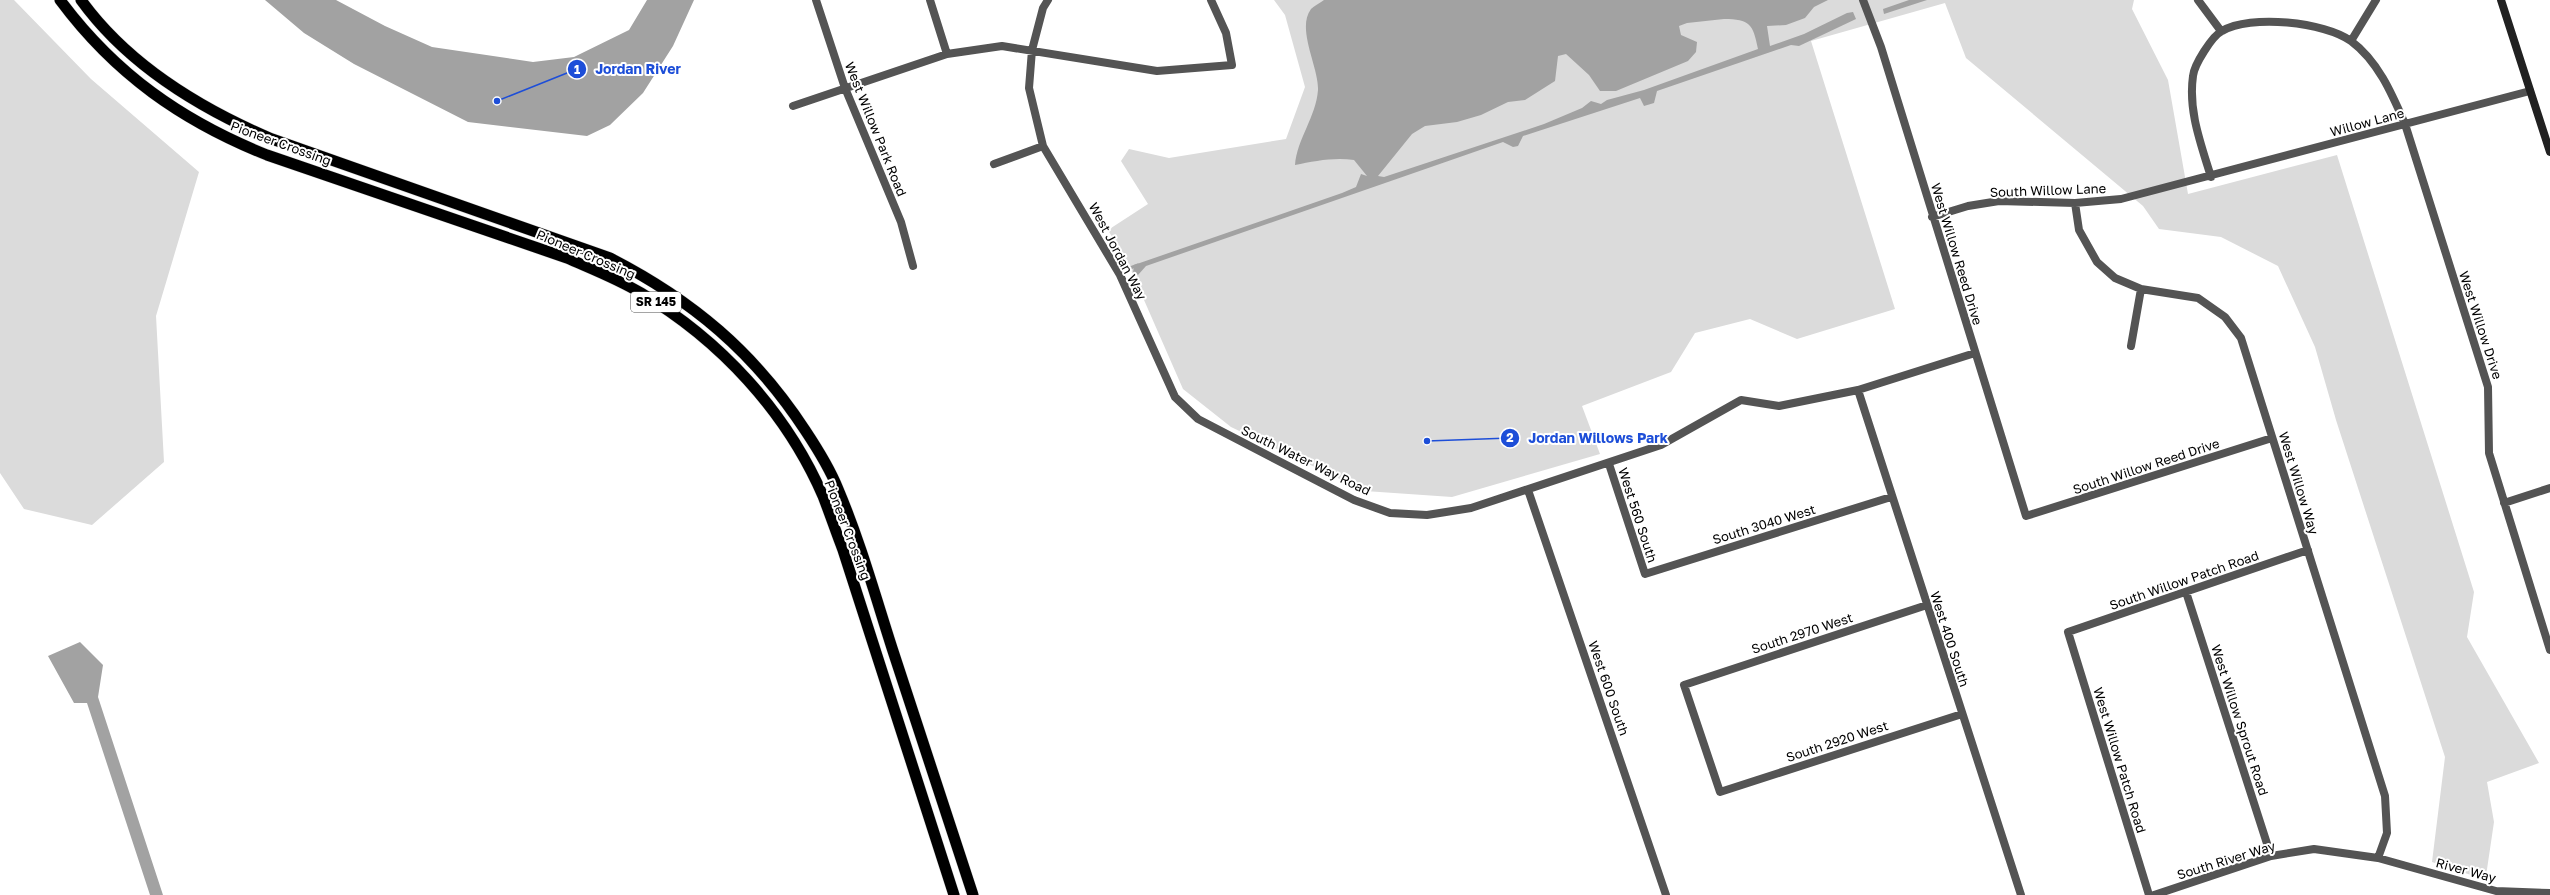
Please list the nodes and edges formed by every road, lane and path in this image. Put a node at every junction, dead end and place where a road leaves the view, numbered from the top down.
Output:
1 (60, 0) edge
2 (81, 0) edge
3 (816, 0) edge
4 (930, 0) edge
5 (1048, 0) edge
6 (1211, 0) edge
7 (1863, 0) edge
8 (2198, 0) edge
9 (2376, 0) edge
10 (2501, 0) edge
11 (2221, 31) junction
12 (2351, 41) junction
13 (1032, 50) junction
14 (947, 54) junction
15 (845, 88) junction
16 (2530, 91) junction
17 (793, 106) dead end
18 (2405, 124) junction
19 (1043, 146) junction
20 (2550, 152) edge
21 (994, 164) dead end
22 (2211, 177) junction
23 (2075, 203) junction
24 (1932, 217) junction
25 (913, 266) dead end
26 (2141, 289) junction
27 (2131, 346) dead end
28 (1975, 353) junction
29 (1858, 390) junction
30 (1198, 419) joint
31 (2272, 438) junction
32 (1609, 464) junction
33 (2550, 488) edge
34 (1528, 490) junction
35 (1891, 497) junction
36 (2504, 503) junction
37 (2026, 516) joint
38 (2308, 550) junction
39 (1645, 574) joint
40 (2186, 592) junction
41 (1927, 605) junction
42 (2068, 632) joint
43 (2550, 650) edge
44 (1962, 714) junction
45 (1720, 792) joint
46 (2271, 856) junction
47 (2378, 858) junction
48 (2550, 893) edge
49 (954, 895) edge
50 (973, 895) edge
51 (1666, 895) edge
52 (2021, 895) edge
53 (2149, 895) edge
54 (2154, 895) edge

1 - 49 highway, Pioneer Crossing / SR 145
2 - 50 highway, Pioneer Crossing / SR 145
3 - 15 street, West Willow Park Road
4 - 14 street
5 - 13 street, West Jordan Way
6 - 13 street
7 - 24 street, West Willow Reed Drive
8 - 11 street
9 - 12 street
10 - 16 main road
11 - 12 street
11 - 22 street
12 - 18 street, West Willow Drive
13 - 14 street
13 - 19 street, West Jordan Way
14 - 15 street
15 - 17 street
15 - 25 street, West Willow Park Road
16 - 18 street, Willow Lane
16 - 20 main road
18 - 22 street, Willow Lane
18 - 36 street, West Willow Drive
19 - 21 street
19 - 30 street, West Jordan Way
22 - 23 street, South Willow Lane
23 - 24 street, South Willow Lane
23 - 26 street, West Willow Way
24 - 28 street, West Willow Reed Drive
26 - 27 street
26 - 31 street, West Willow Way
28 - 29 street, South Water Way Road
28 - 37 street, West Willow Reed Drive
29 - 32 street, South Water Way Road
29 - 35 street, West 400 South
30 - 34 street, South Water Way Road
31 - 37 street, South Willow Reed Drive
31 - 38 street, West Willow Way
32 - 34 street, South Water Way Road
32 - 39 street, West 560 South
33 - 36 street
34 - 51 street, West 600 South
35 - 39 street, South 3040 West
35 - 41 street, West 400 South
36 - 43 street, West Willow Drive
38 - 40 street, South Willow Patch Road
38 - 47 street, West Willow Way
40 - 42 street, South Willow Patch Road
40 - 46 street, West Willow Sprout Road
41 - 44 street, West 400 South
41 - 45 street, South 2970 West
42 - 53 street, West Willow Patch Road
44 - 45 street, South 2920 West
44 - 52 street, West 400 South
46 - 47 street, South River Way
46 - 54 street, South River Way
47 - 48 street, River Way

